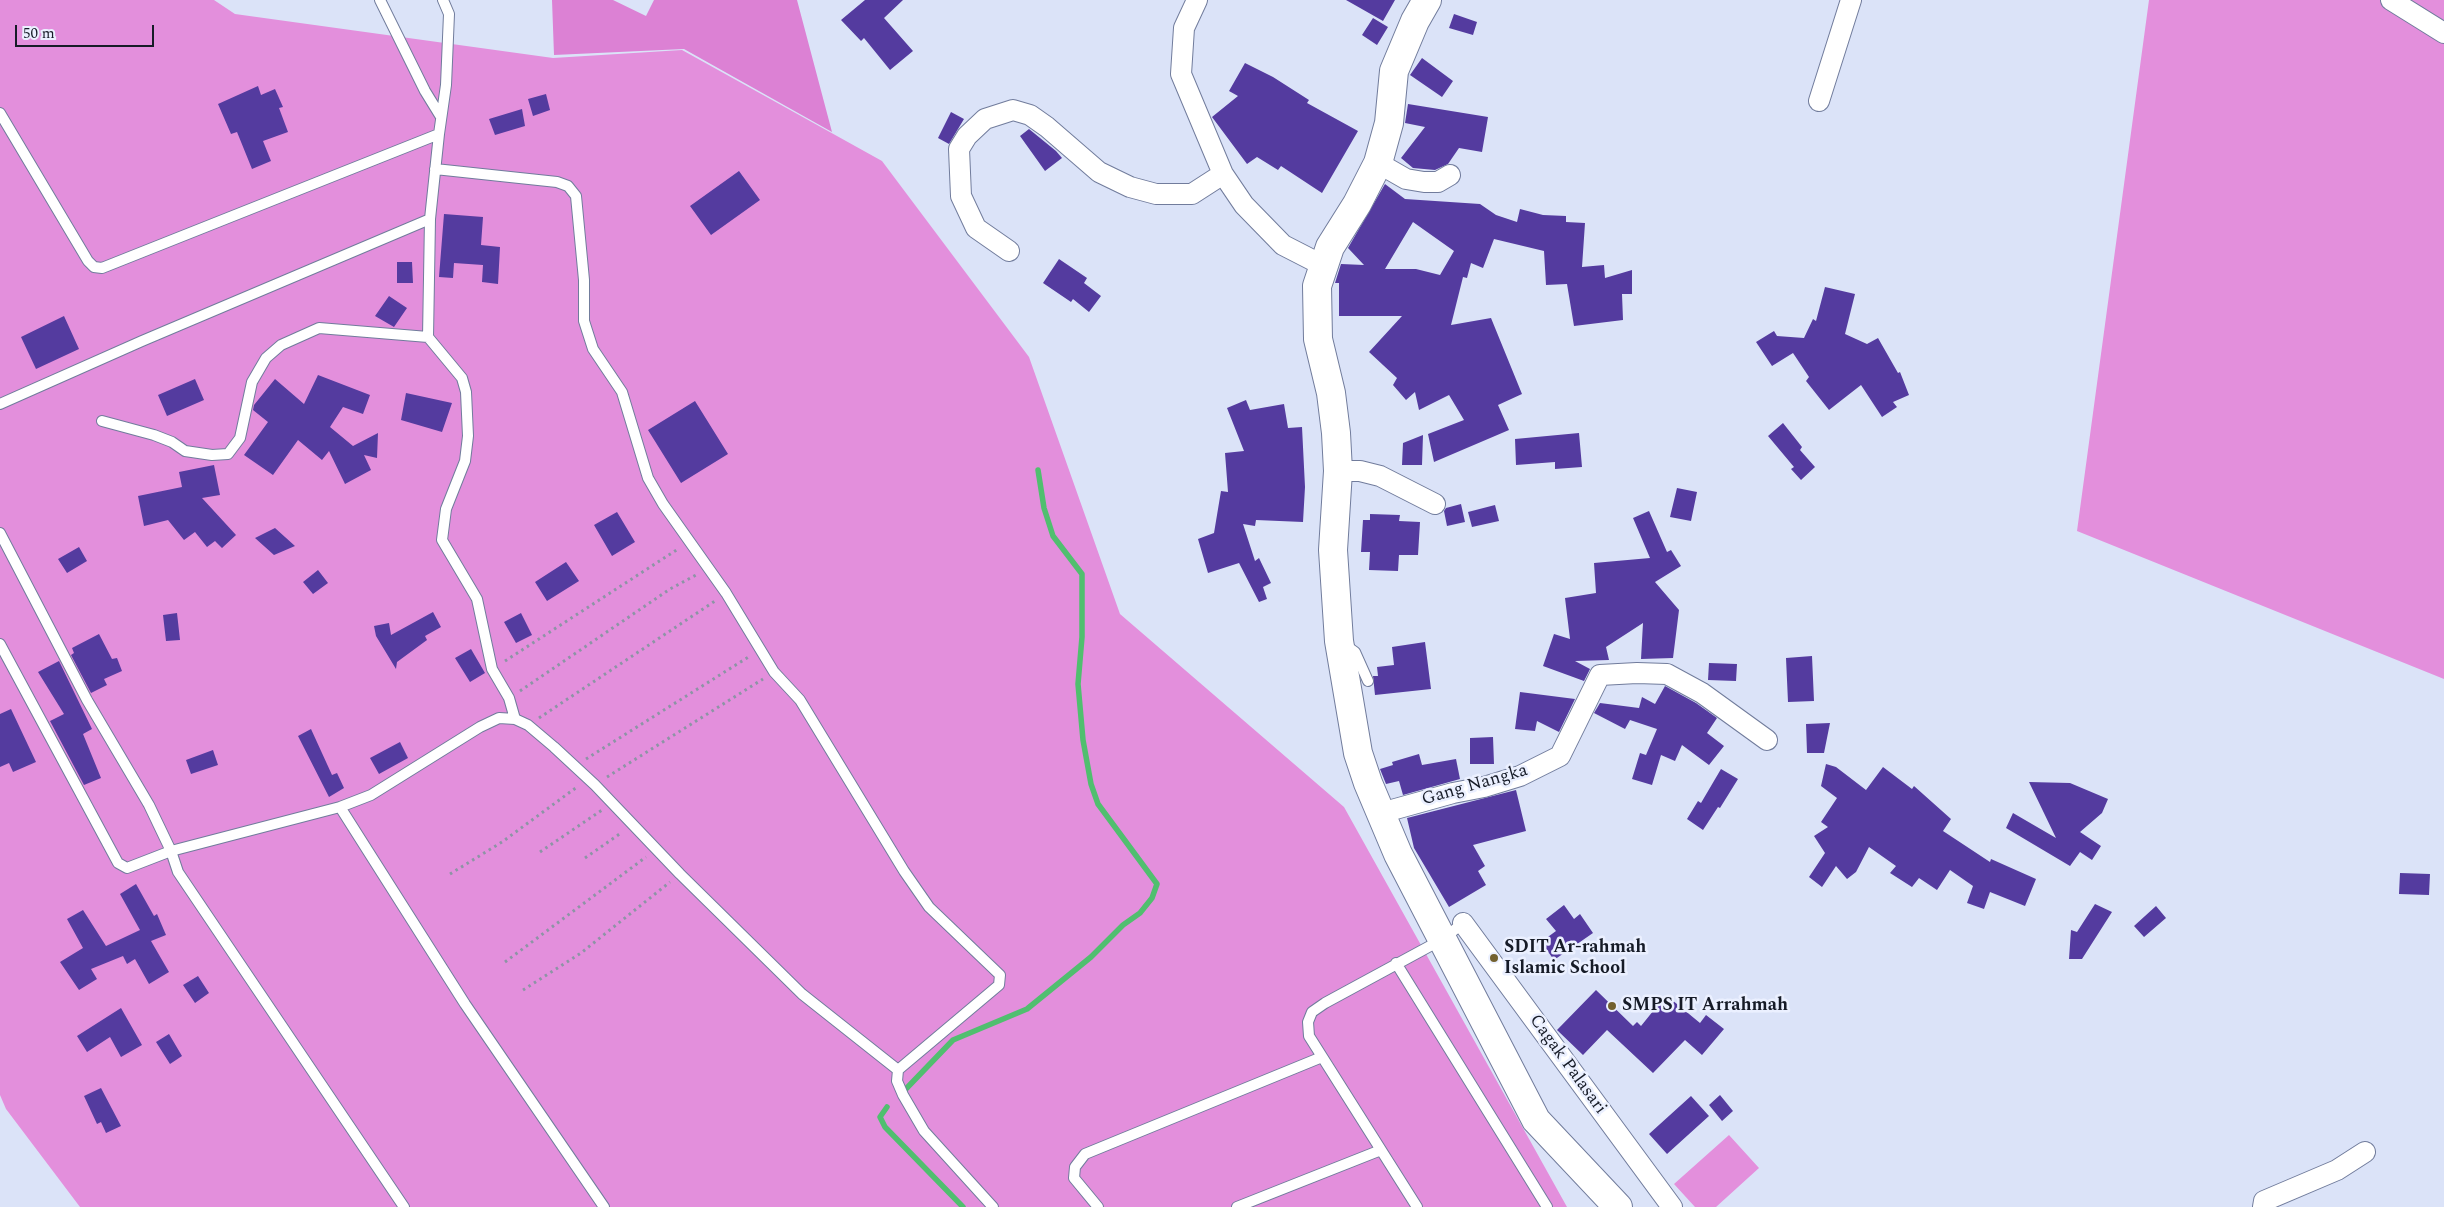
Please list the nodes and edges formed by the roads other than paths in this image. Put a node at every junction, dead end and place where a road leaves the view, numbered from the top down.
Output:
1 (380, 0) edge
2 (443, 0) edge
3 (1197, 0) edge
4 (1427, 0) edge
5 (1851, 0) edge
6 (2391, 0) edge
7 (2444, 33) edge
8 (1819, 101) dead end
9 (0, 113) edge
10 (441, 117) junction
11 (439, 134) junction
12 (1378, 163) junction
13 (435, 169) junction
14 (1223, 174) junction
15 (1450, 175) dead end
16 (430, 219) junction
17 (1010, 251) dead end
18 (1324, 266) junction
19 (428, 336) junction
20 (0, 404) edge
21 (102, 421) dead end
22 (1338, 471) junction
23 (1435, 504) dead end
24 (0, 533) edge
25 (1339, 641) junction
26 (0, 644) edge
27 (1368, 681) dead end
28 (515, 718) junction
29 (1767, 740) dead end
30 (340, 806) junction
31 (1381, 813) junction
32 (171, 852) junction
33 (1453, 931) junction
34 (1396, 963) junction
35 (1322, 1057) junction
36 (898, 1070) junction
37 (1381, 1150) junction
38 (2365, 1152) dead end
39 (404, 1207) edge
40 (604, 1207) edge
41 (993, 1207) edge
42 (1098, 1207) edge
43 (1236, 1207) edge
44 (1417, 1207) edge
45 (1547, 1207) edge
46 (1618, 1207) edge
47 (1672, 1207) edge
48 (2263, 1207) edge

1 - 10 lane
2 - 10 lane
3 - 14 street
4 - 12 main road
5 - 8 street
6 - 7 street
9 - 11 lane
10 - 11 lane
11 - 13 lane
12 - 15 street
12 - 18 main road
13 - 16 lane
13 - 36 lane
14 - 17 street
14 - 18 street
16 - 19 lane
16 - 20 lane
18 - 22 main road
19 - 21 lane
19 - 28 lane
22 - 23 street
22 - 25 main road
24 - 32 lane
25 - 27 lane
25 - 31 main road
26 - 32 lane
28 - 30 lane
28 - 36 lane
29 - 31 street, Gang Nangka
30 - 32 lane
30 - 40 lane
31 - 33 main road
32 - 39 lane
33 - 34 lane
33 - 46 main road
33 - 47 street, Cagak Palasari
34 - 35 lane
34 - 45 lane
35 - 37 lane
35 - 42 lane
36 - 41 lane
37 - 43 lane
37 - 44 lane
38 - 48 street

